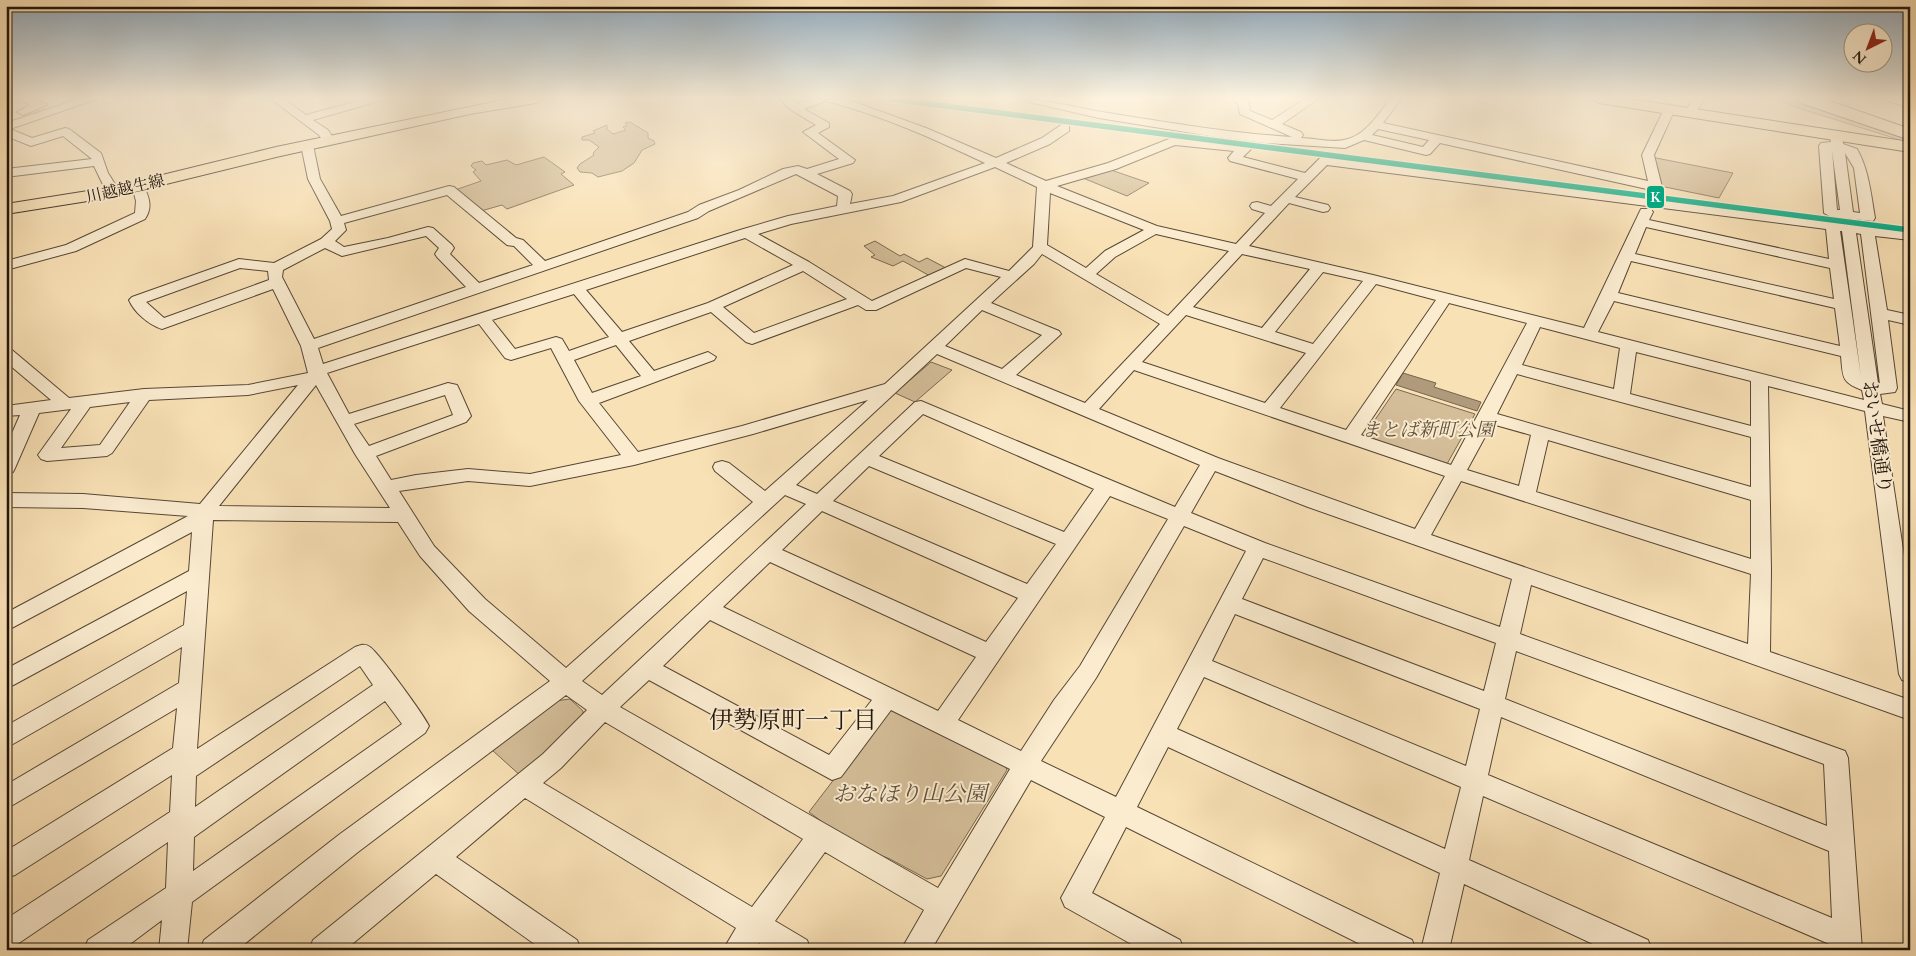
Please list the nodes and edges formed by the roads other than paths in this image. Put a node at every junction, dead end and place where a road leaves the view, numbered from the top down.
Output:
1 (82, 144) edge
2 (315, 144) edge
3 (826, 144) edge
4 (953, 144) edge
5 (1038, 144) edge
6 (1168, 144) edge
7 (1197, 144) edge
8 (1395, 144) edge
9 (1433, 144) edge
10 (1458, 144) edge
11 (1653, 144) edge
12 (1831, 144) edge
13 (1837, 144) edge
14 (1841, 144) edge
15 (1869, 144) edge
16 (307, 145) junction
17 (1910, 147) edge
18 (100, 162) junction
19 (993, 162) junction
20 (6, 173) edge
21 (805, 174) junction
22 (1308, 178) junction
23 (138, 186) junction
24 (1044, 186) junction
25 (113, 192) junction
26 (1287, 199) junction
27 (1651, 202) junction
28 (1257, 206) dead end
29 (1323, 208) dead end
30 (6, 209) edge
31 (845, 210) junction
32 (1274, 211) junction
33 (1847, 214) tunnel mouth
34 (1832, 219) junction
35 (337, 221) junction
36 (1640, 222) junction
37 (1868, 224) junction
38 (1153, 229) junction
39 (1849, 231) tunnel mouth
40 (745, 233) junction
41 (1910, 236) edge
42 (326, 242) junction
43 (1040, 247) junction
44 (1240, 248) junction
45 (1626, 256) junction
46 (804, 265) junction
47 (1838, 265) junction
48 (6, 266) edge
49 (542, 266) junction
50 (1320, 266) junction
51 (1086, 274) junction
52 (277, 275) junction
53 (1013, 276) junction
54 (1373, 278) junction
55 (476, 288) junction
56 (577, 288) junction
57 (1609, 295) junction
58 (1445, 297) junction
59 (858, 300) junction
60 (981, 304) junction
61 (1842, 305) junction
62 (713, 306) junction
63 (1184, 309) junction
64 (1880, 314) junction
65 (483, 319) junction
66 (1536, 320) junction
67 (1910, 320) edge
68 (1169, 324) junction
69 (1589, 333) junction
70 (1265, 334) junction
71 (620, 339) junction
72 (1629, 344) junction
73 (309, 346) junction
74 (934, 347) junction
75 (1314, 350) junction
76 (6, 353) edge
77 (1848, 353) junction
78 (708, 357) dead end
79 (564, 358) junction
80 (1132, 364) junction
81 (1512, 367) junction
82 (316, 374) junction
83 (1003, 377) junction
84 (1759, 377) junction
85 (651, 378) junction
86 (892, 387) junction
87 (1871, 387) junction
88 (144, 394) junction
89 (1621, 397) junction
90 (85, 401) junction
91 (588, 401) junction
92 (60, 404) junction
93 (32, 408) junction
94 (1874, 408) junction
95 (1269, 410) junction
96 (6, 411) edge
97 (1086, 411) junction
98 (1910, 417) edge
99 (1487, 418) junction
100 (344, 421) junction
101 (1540, 434) junction
102 (1759, 434) junction
103 (1350, 438) junction
104 (364, 454) junction
105 (867, 458) junction
106 (634, 459) junction
107 (1211, 462) junction
108 (722, 467) dead end
109 (6, 468) edge
110 (1457, 473) junction
111 (782, 486) junction
112 (1106, 487) junction
113 (386, 488) junction
114 (1526, 496) junction
115 (1760, 496) junction
116 (9, 502) edge
117 (765, 502) junction
118 (820, 503) junction
119 (204, 514) junction
120 (403, 515) junction
121 (1180, 517) junction
122 (1420, 538) junction
123 (1069, 542) junction
124 (1258, 548) junction
125 (768, 552) junction
126 (1761, 570) junction
127 (1523, 574) junction
128 (198, 575) junction
129 (1032, 595) junction
130 (1230, 603) junction
131 (708, 609) junction
132 (6, 623) edge
133 (194, 630) junction
134 (1508, 639) junction
135 (990, 654) junction
136 (1759, 656) junction
137 (1199, 665) junction
138 (647, 668) junction
139 (1910, 674) edge
140 (6, 680) edge
141 (566, 682) junction
142 (389, 686) junction
143 (190, 688) junction
144 (888, 698) junction
145 (1493, 704) junction
146 (603, 710) junction
147 (1910, 710) edge
148 (942, 724) junction
149 (1163, 734) junction
150 (6, 738) edge
151 (185, 762) junction
152 (1026, 765) junction
153 (1473, 781) junction
154 (525, 785) junction
155 (6, 798) edge
156 (1121, 813) junction
157 (183, 823) junction
158 (821, 836) junction
159 (1842, 844) junction
160 (434, 857) junction
161 (6, 866) edge
162 (1453, 866) junction
163 (179, 894) junction
164 (943, 906) junction
165 (756, 924) junction
166 (6, 935) edge
167 (1848, 944) edge
168 (98, 950) edge
169 (173, 950) edge
170 (214, 950) edge
171 (323, 950) edge
172 (566, 950) edge
173 (737, 950) edge
174 (797, 950) edge
175 (915, 950) edge
176 (1170, 950) edge
177 (1402, 950) edge
178 (1435, 950) edge
179 (1638, 950) edge

1 - 18 street
2 - 16 main road, 川越越生線
3 - 21 street
4 - 19 street
5 - 19 street
6 - 24 street
7 - 22 street
8 - 9 street
10 - 11 street
12 - 34 street
13 - 33 street
14 - 37 street
15 - 17 main road
16 - 23 main road, 川越越生線
16 - 35 street
18 - 20 street
18 - 25 street
19 - 24 street
19 - 31 street
21 - 31 street
21 - 49 street
22 - 26 street
22 - 27 street
23 - 25 main road, 川越越生線
23 - 48 street
24 - 38 street
24 - 43 street
25 - 30 main road, 川越越生線
26 - 29 street
26 - 32 street
27 - 34 street
27 - 36 street
28 - 32 street
31 - 40 street
32 - 44 street
34 - 37 street
34 - 47 street
35 - 42 street
35 - 49 street
36 - 45 street
36 - 47 street
37 - 41 street
37 - 64 street
38 - 44 street
38 - 51 street
39 - 87 street, おいせ橋通り
40 - 46 street
40 - 56 street
42 - 52 street
42 - 55 street
43 - 51 street
43 - 53 street
44 - 50 street
44 - 63 street
45 - 57 street
45 - 61 street
46 - 59 street
46 - 62 street
47 - 61 street
49 - 55 street
50 - 54 street
50 - 70 street
51 - 68 street
52 - 52 street
52 - 73 street
53 - 59 street
53 - 60 street
54 - 58 street
54 - 75 street
55 - 73 street
56 - 65 street
56 - 71 street
57 - 69 street
57 - 77 street
58 - 66 street
58 - 103 street
59 - 62 street
60 - 74 street
60 - 83 street
61 - 77 street
62 - 71 street
63 - 68 street
63 - 70 street
64 - 67 street
64 - 87 street
65 - 79 street
65 - 82 street
66 - 69 street
66 - 81 street
68 - 80 street
69 - 72 street
70 - 75 street
71 - 79 street
71 - 85 street
72 - 84 street
72 - 89 street
73 - 82 street
74 - 83 street
74 - 86 street
75 - 95 street
76 - 92 street
77 - 87 street
78 - 85 street
79 - 91 street
80 - 95 street
80 - 97 street
81 - 89 street
81 - 99 street
82 - 88 street
82 - 100 street
82 - 119 street
83 - 97 street
84 - 94 street
84 - 102 street
85 - 91 street
86 - 106 street
86 - 111 street
87 - 94 street, おいせ橋通り
88 - 90 street
88 - 90 street
89 - 102 street
90 - 92 street
91 - 106 street
92 - 93 street
93 - 96 street
93 - 109 street
94 - 98 street
94 - 139 street, おいせ橋通り
95 - 103 street
97 - 107 street
99 - 101 street
99 - 110 street
100 - 104 street
100 - 104 street
101 - 114 street
101 - 115 street
102 - 115 street
103 - 110 street
104 - 113 street
105 - 112 street
105 - 118 street
105 - 123 street
106 - 113 street
107 - 121 street
107 - 122 street
108 - 117 street
110 - 114 street
110 - 122 street
111 - 117 street
111 - 118 street
112 - 121 street
112 - 123 street
113 - 120 street
114 - 126 street
115 - 126 street
116 - 119 street
117 - 141 street
118 - 125 street
118 - 129 street
119 - 120 street
119 - 128 street
119 - 132 street
120 - 141 street
121 - 124 street
121 - 152 street
122 - 127 street
123 - 129 street
124 - 130 street
124 - 134 street
125 - 131 street
125 - 135 street
126 - 136 street
127 - 134 street
127 - 136 street
128 - 133 street
128 - 140 street
129 - 135 street
130 - 137 street
130 - 145 street
131 - 138 street
131 - 144 street
133 - 143 street
133 - 150 street
134 - 145 street
134 - 159 street
135 - 148 street
136 - 147 street
137 - 149 street
137 - 153 street
138 - 144 street
138 - 146 street
141 - 146 street
141 - 170 street
142 - 151 street
142 - 157 street
142 - 163 street
143 - 151 street
143 - 155 street
144 - 148 street
145 - 153 street
145 - 159 street
146 - 154 street
146 - 158 street
148 - 152 street
149 - 156 street
149 - 162 street
151 - 157 street
151 - 161 street
152 - 156 street
152 - 164 street
153 - 162 street
153 - 167 street
154 - 160 street
154 - 165 street
156 - 176 street
156 - 177 street
157 - 163 street
157 - 166 street
158 - 164 street
158 - 165 street
159 - 167 street
160 - 171 street
160 - 172 street
162 - 178 street
162 - 179 street
163 - 168 street
163 - 169 street
164 - 175 street
165 - 173 street
165 - 174 street

